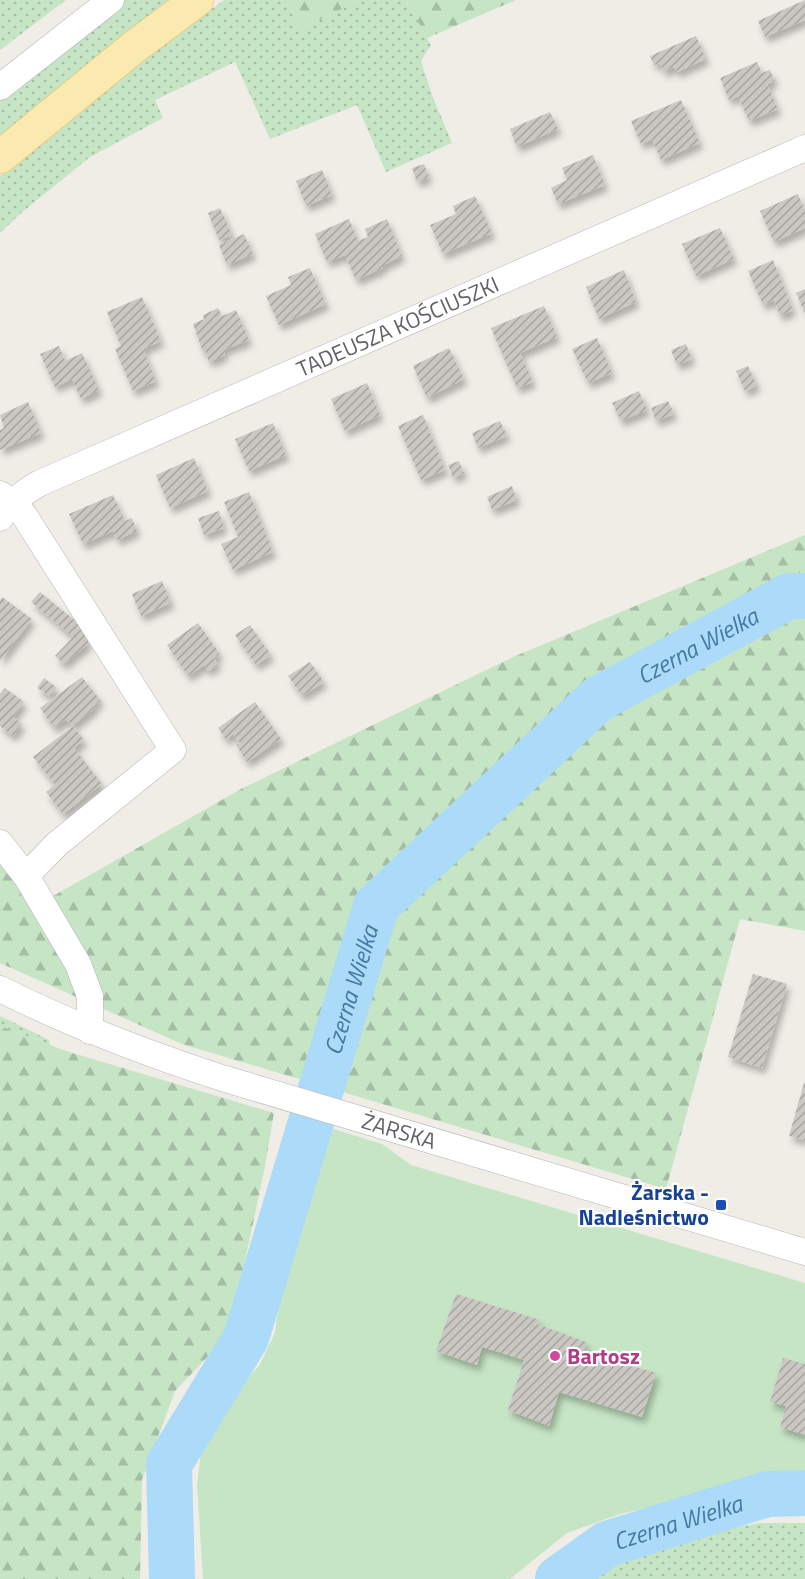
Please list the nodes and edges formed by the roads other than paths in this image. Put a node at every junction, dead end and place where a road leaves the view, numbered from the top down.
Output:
1 (111, 0) edge
2 (197, 0) edge
3 (0, 87) edge
4 (805, 148) edge
5 (0, 157) edge
6 (4, 505) edge
7 (0, 843) edge
8 (26, 876) junction
9 (0, 989) edge
10 (90, 1031) junction
11 (805, 1252) edge

1 - 3 street
2 - 5 main road
4 - 6 street, TADEUSZA KOŚCIUSZKI
6 - 8 street
7 - 8 street
8 - 10 street
9 - 10 street, ŻARSKA
10 - 11 street, ŻARSKA

